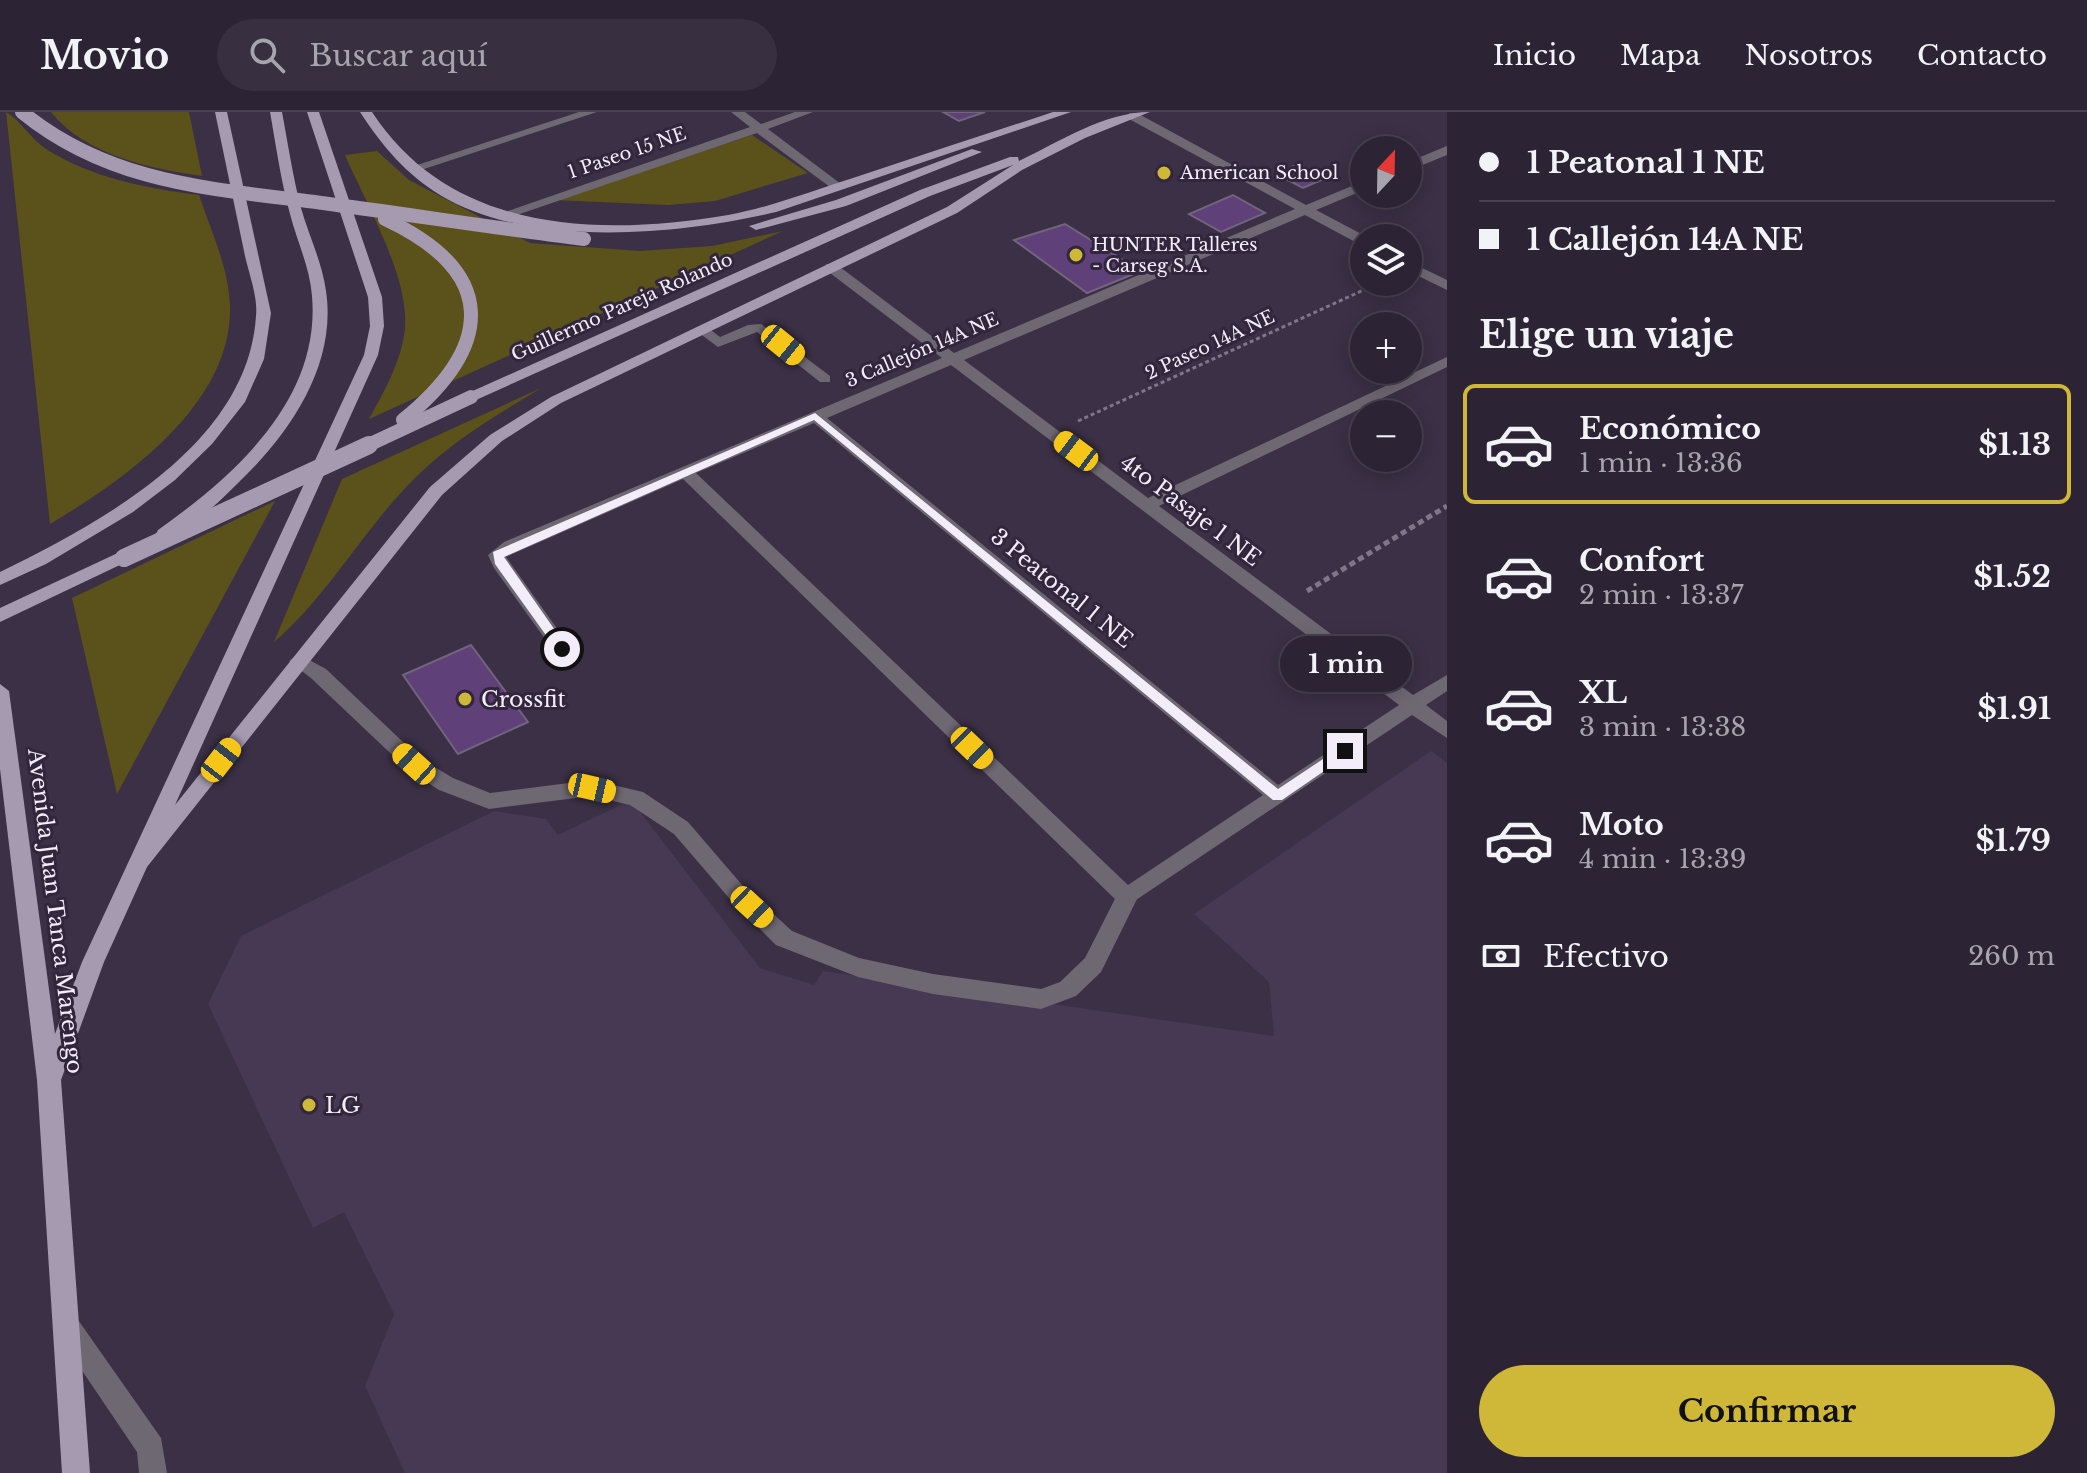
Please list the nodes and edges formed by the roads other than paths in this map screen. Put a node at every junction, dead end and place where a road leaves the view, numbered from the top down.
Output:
1 (22, 112) edge
2 (221, 112) edge
3 (276, 112) edge
4 (313, 112) edge
5 (591, 112) edge
6 (737, 112) edge
7 (807, 112) edge
8 (1065, 112) edge
9 (371, 113) edge
10 (1139, 114) edge
11 (1048, 118) junction
12 (758, 127) junction
13 (1080, 136) junction
14 (1447, 150) edge
15 (1422, 161) edge
16 (411, 169) junction
17 (839, 187) junction
18 (1350, 191) edge
19 (316, 202) junction
20 (1306, 209) junction
21 (506, 214) junction
22 (1350, 233) edge
23 (831, 267) junction
24 (1422, 273) edge
25 (1447, 286) edge
26 (702, 330) junction
27 (953, 358) junction
28 (1447, 361) edge
29 (825, 379) dead end
30 (815, 416) junction
31 (370, 442) junction
32 (684, 471) junction
33 (1147, 505) junction
34 (124, 558) junction
35 (0, 579) edge
36 (0, 616) edge
37 (562, 649) dead end
38 (298, 661) junction
39 (1447, 682) edge
40 (0, 691) edge
41 (1412, 705) junction
42 (1447, 731) edge
43 (1278, 796) junction
44 (143, 860) junction
45 (1127, 897) junction
46 (49, 1080) junction
47 (67, 1326) junction
48 (76, 1473) edge
49 (153, 1473) edge

1 - 19 main road, bridge
2 - 35 main road
3 - 34 main road, bridge
4 - 44 main road
5 - 16 street
6 - 12 street
7 - 12 street, 1 Paseo 15 NE
8 - 11 main road
9 - 16 main road
10 - 13 main road, Guillermo Pareja Rolando
10 - 20 street
11 - 17 main road
11 - 19 main road, bridge
12 - 17 street
12 - 21 street, 1 Paseo 15 NE
13 - 23 main road
13 - 31 main road, Guillermo Pareja Rolando, bridge
14 - 15 street
16 - 21 main road
17 - 21 main road
18 - 20 street, 3 Callejón 14A NE
19 - 31 main road, bridge
20 - 22 street
20 - 27 street, 3 Callejón 14A NE
23 - 26 main road
23 - 27 street, 4to Pasaje 1 NE
24 - 25 street
26 - 29 street
26 - 38 main road
27 - 30 street, 3 Callejón 14A NE
27 - 33 street, 4to Pasaje 1 NE
28 - 33 street
30 - 32 street, 3 Callejón 14A NE
30 - 43 street, 3 Peatonal 1 NE
31 - 34 main road, Guillermo Pareja Rolando, bridge
32 - 37 street, 3 Callejón 14A NE
32 - 45 street
33 - 41 street, 4to Pasaje 1 NE
34 - 36 main road
38 - 44 main road
38 - 45 street
39 - 41 street
40 - 46 main road, Avenida Juan Tanca Marengo
41 - 42 street, 4to Pasaje 1 NE
41 - 43 street
43 - 45 street
44 - 46 main road
46 - 47 main road, Avenida Juan Tanca Marengo
47 - 48 main road, Avenida Juan Tanca Marengo
47 - 49 street

